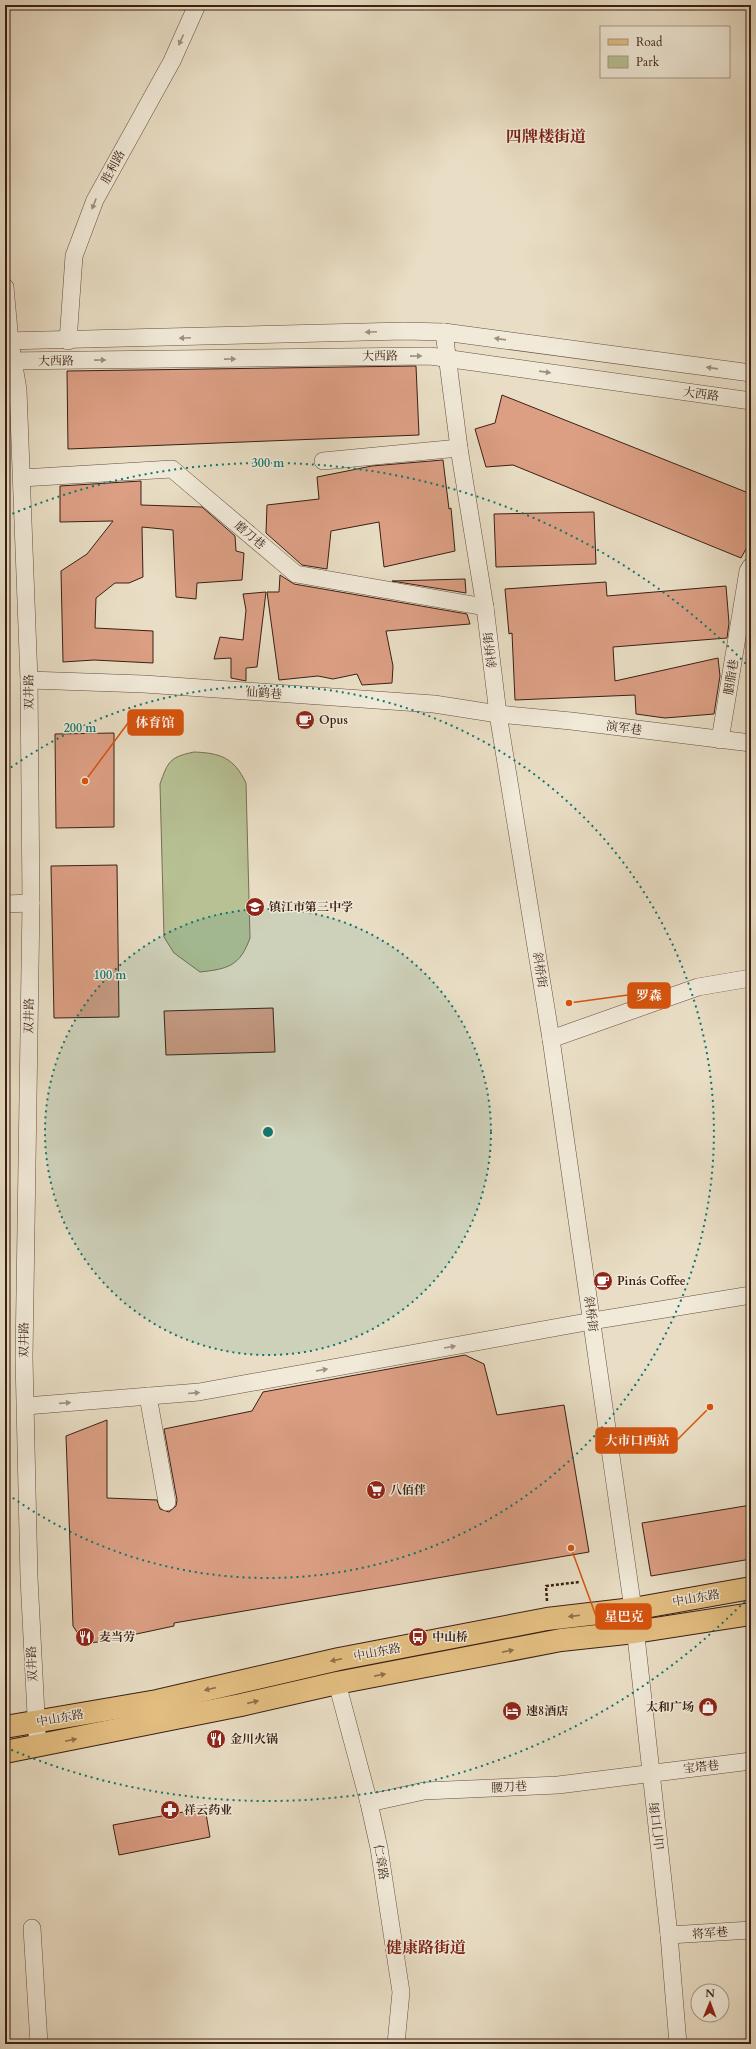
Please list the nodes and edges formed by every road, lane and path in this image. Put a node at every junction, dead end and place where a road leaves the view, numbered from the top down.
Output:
1 (197, 5) edge
2 (5, 286) edge
3 (444, 332) junction
4 (68, 341) junction
5 (8, 342) edge
6 (448, 358) junction
7 (9, 361) edge
8 (751, 373) edge
9 (751, 401) edge
10 (459, 448) junction
11 (323, 461) dead end
12 (22, 478) junction
13 (751, 566) edge
14 (485, 607) junction
15 (29, 680) junction
16 (498, 714) junction
17 (720, 740) junction
18 (751, 743) edge
19 (31, 903) junction
20 (5, 904) edge
21 (751, 978) edge
22 (551, 1039) junction
23 (751, 1295) edge
24 (592, 1321) junction
25 (148, 1396) junction
26 (26, 1406) junction
27 (166, 1502) dead end
28 (579, 1582) dead end
29 (546, 1586) dead end
30 (751, 1588) edge
31 (633, 1609) junction
32 (751, 1614) edge
33 (635, 1632) junction
34 (337, 1683) junction
35 (35, 1722) junction
36 (5, 1727) edge
37 (38, 1746) junction
38 (5, 1752) edge
39 (751, 1761) edge
40 (650, 1772) junction
41 (369, 1803) junction
42 (32, 1928) dead end
43 (751, 1930) edge
44 (669, 1936) junction
45 (39, 2044) edge
46 (396, 2044) edge
47 (678, 2044) edge

1 -> 4 street, 胜利路
2 - 5 street, 双井路
3 -> 4 street, 大西路
3 - 6 street, 斜桥街
8 -> 3 street, 大西路
4 - 5 street, 大西路
5 - 7 street, 双井路
7 -> 6 street, 大西路
6 -> 9 street, 大西路
6 - 10 street, 斜桥街
7 - 12 street, 双井路
10 - 11 street
10 - 14 street, 斜桥街
12 - 14 street, 磨刀巷
12 - 15 street, 双井路
13 - 17 street, 胭脂巷
14 - 16 street, 斜桥街
15 - 16 street, 仙鹤巷
15 - 19 street, 双井路
16 - 17 street, 演军巷
16 - 22 street, 斜桥街
17 - 18 street, 演军巷
19 - 20 street
19 - 26 street, 双井路
21 - 22 street
22 - 24 street, 斜桥街
23 - 24 street
25 -> 24 street
24 - 31 street, 斜桥街
26 -> 25 street
25 - 27 street
26 - 35 street, 双井路
28 - 29 path
30 - 31 main road, 中山东路
31 - 33 street, 山门口街
31 -> 35 main road, 中山东路
32 - 33 main road, 中山东路
34 -> 33 main road, 中山东路
33 - 40 street, 山门口街
37 -> 34 main road, 中山东路
34 - 41 street, 仁章路
35 - 36 main road, 中山东路
35 - 37 street, 双井路
37 - 38 main road, 中山东路
39 - 40 street, 宝塔巷
40 - 41 street, 腰刀巷
40 - 44 street, 山门口街
41 - 46 street, 仁章路
42 - 45 street
43 - 44 street, 将军巷
44 - 47 street, 山门口街

